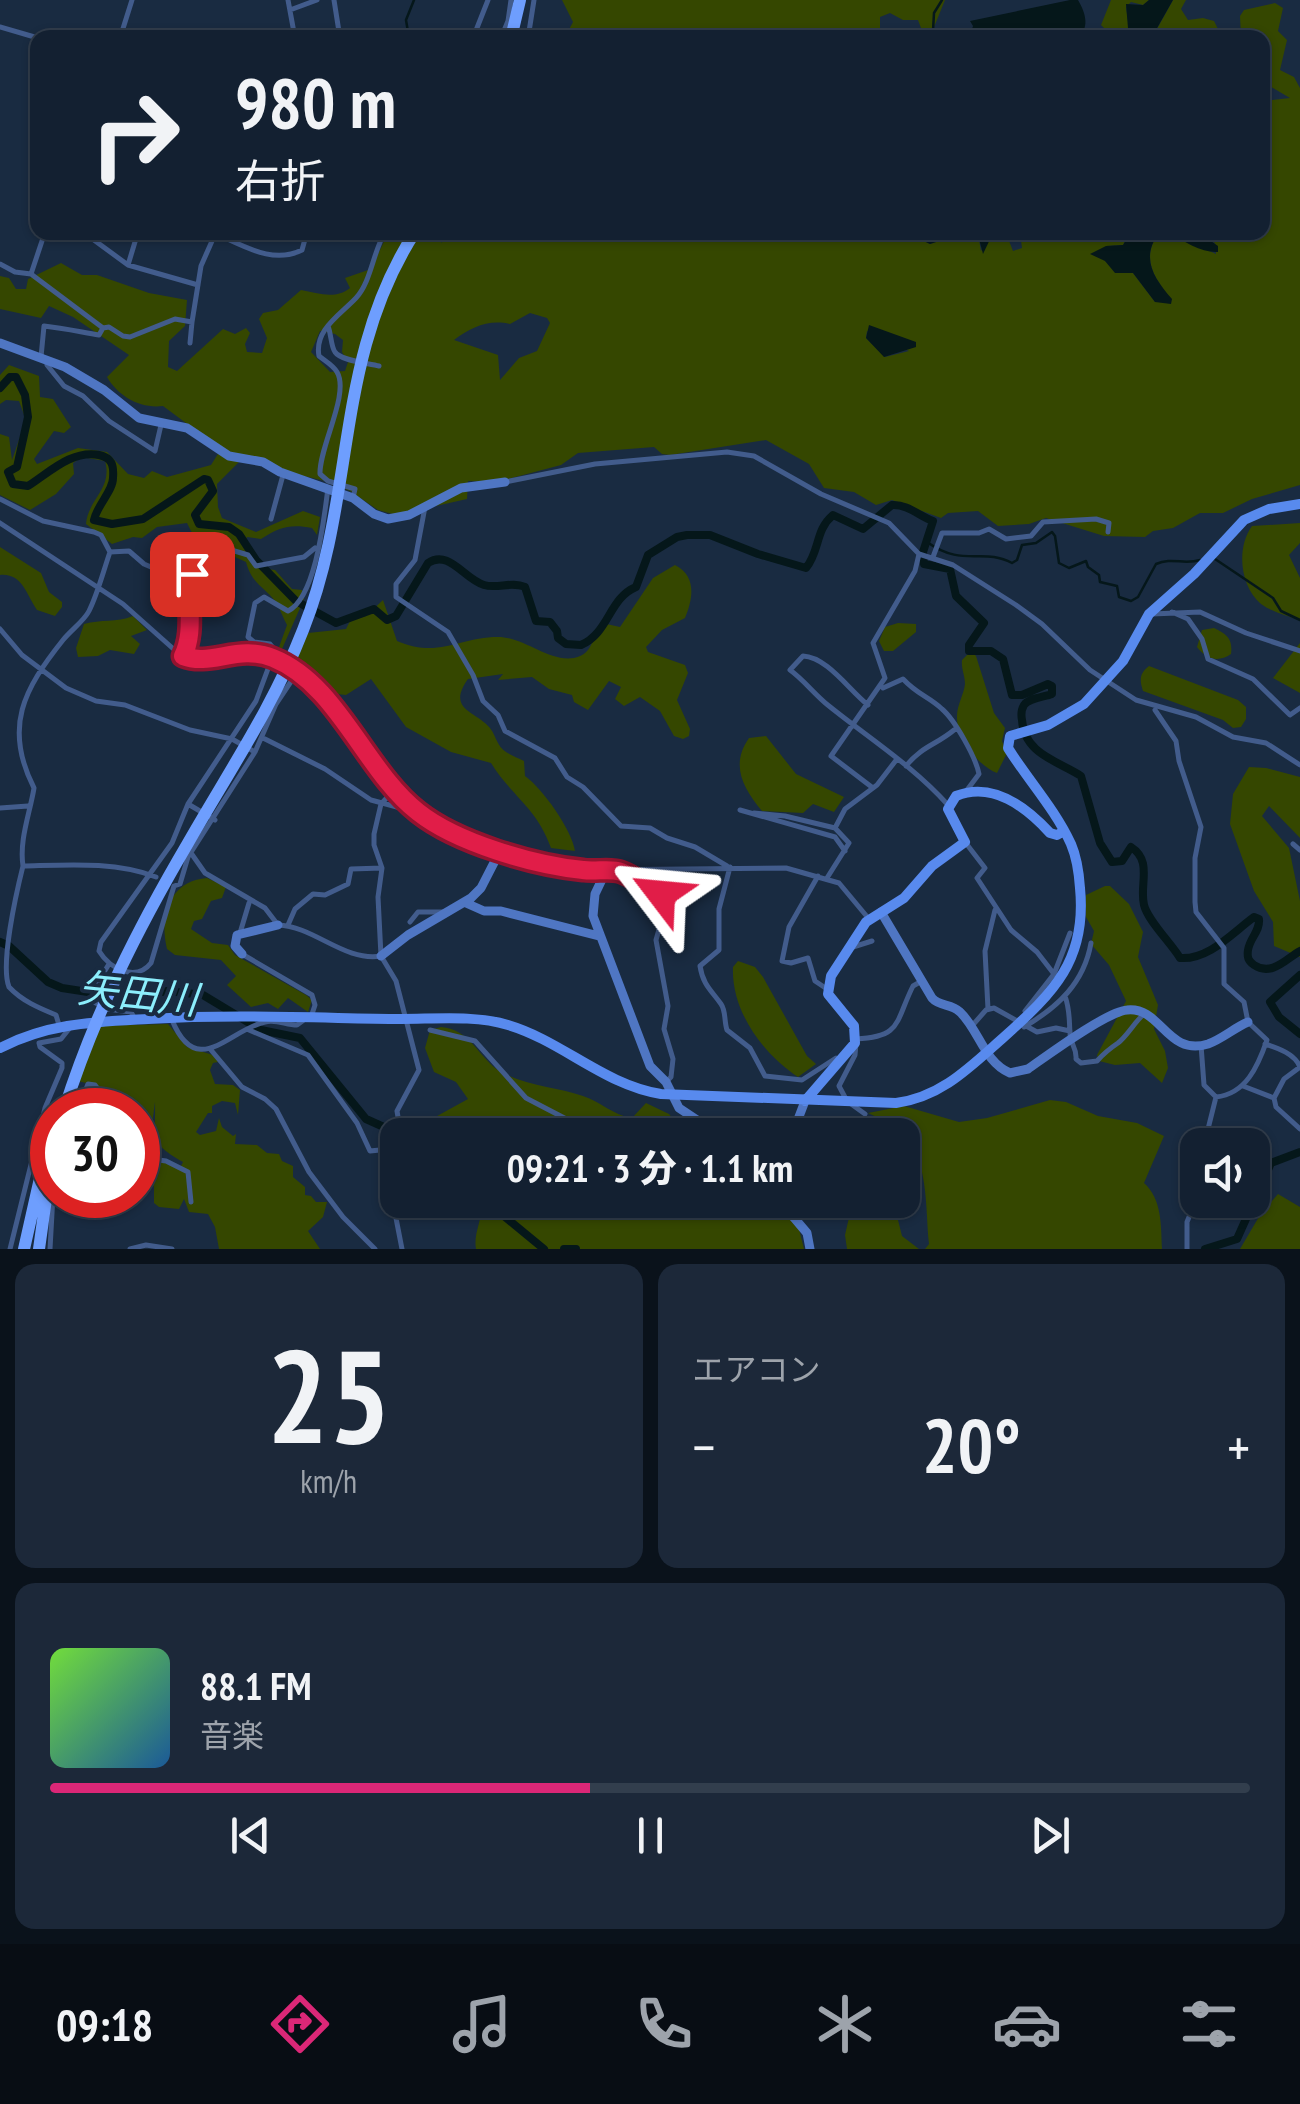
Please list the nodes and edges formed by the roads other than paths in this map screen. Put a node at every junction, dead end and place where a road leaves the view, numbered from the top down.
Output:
1 (132, 0) edge
2 (288, 0) edge
3 (317, 0) edge
4 (334, 0) edge
5 (488, 0) edge
6 (510, 0) edge
7 (527, 0) edge
8 (290, 10) junction
9 (0, 27) edge
10 (123, 30) edge
11 (294, 30) edge
12 (339, 30) edge
13 (476, 30) edge
14 (504, 30) edge
15 (518, 30) edge
16 (528, 30) edge
17 (30, 36) edge
18 (42, 240) edge
19 (94, 240) edge
20 (136, 240) edge
21 (213, 240) edge
22 (229, 240) edge
23 (305, 240) edge
24 (382, 240) edge
25 (403, 240) edge
26 (411, 240) edge
27 (0, 264) edge
28 (128, 265) junction
29 (30, 274) junction
30 (198, 285) junction
31 (192, 322) junction
32 (328, 326) junction
33 (103, 328) junction
34 (0, 343) edge
35 (190, 344) dead end
36 (44, 358) junction
37 (379, 366) dead end
38 (162, 422) junction
39 (284, 473) junction
40 (339, 474) junction
41 (505, 482) joint
42 (328, 488) junction
43 (0, 498) edge
44 (353, 498) junction
45 (1300, 504) edge
46 (425, 507) junction
47 (271, 519) dead end
48 (0, 524) edge
49 (1108, 532) dead end
50 (318, 546) junction
51 (110, 552) junction
52 (919, 554) junction
53 (933, 557) junction
54 (190, 584) junction
55 (98, 586) junction
56 (1172, 612) junction
57 (1149, 614) junction
58 (0, 629) edge
59 (1300, 651) edge
60 (183, 656) junction
61 (285, 666) junction
62 (41, 669) junction
63 (1105, 681) junction
64 (880, 688) junction
65 (868, 705) junction
66 (1153, 707) junction
67 (1300, 708) edge
68 (855, 724) junction
69 (955, 729) junction
70 (262, 738) junction
71 (230, 739) junction
72 (366, 750) joint
73 (254, 752) junction
74 (897, 760) junction
75 (1300, 764) edge
76 (906, 766) junction
77 (873, 788) junction
78 (394, 790) junction
79 (966, 792) junction
80 (381, 804) junction
81 (189, 805) junction
82 (28, 806) junction
83 (948, 806) junction
84 (0, 808) edge
85 (412, 808) junction
86 (740, 810) dead end
87 (754, 813) junction
88 (214, 819) junction
89 (835, 828) junction
90 (1064, 831) junction
91 (965, 842) junction
92 (1293, 844) dead end
93 (1300, 850) edge
94 (500, 851) junction
95 (845, 851) junction
96 (191, 854) junction
97 (22, 866) junction
98 (201, 866) junction
99 (186, 867) junction
100 (382, 868) junction
101 (730, 868) junction
102 (619, 870) junction
103 (606, 871) junction
104 (153, 875) junction
105 (818, 876) junction
106 (827, 878) junction
107 (250, 902) junction
108 (466, 902) junction
109 (995, 910) junction
110 (881, 912) junction
111 (445, 914) junction
112 (869, 919) junction
113 (410, 922) dead end
114 (283, 925) junction
115 (240, 933) junction
116 (1070, 933) dead end
117 (599, 936) junction
118 (872, 941) dead end
119 (1091, 943) dead end
120 (850, 946) junction
121 (242, 954) joint
122 (381, 956) junction
123 (116, 962) junction
124 (1054, 974) junction
125 (920, 982) junction
126 (827, 989) junction
127 (1066, 996) junction
128 (988, 1010) junction
129 (1146, 1013) junction
130 (171, 1018) junction
131 (404, 1018) junction
132 (135, 1020) junction
133 (1248, 1022) junction
134 (64, 1024) junction
135 (1020, 1024) junction
136 (971, 1027) junction
137 (250, 1029) junction
138 (430, 1030) dead end
139 (1071, 1036) junction
140 (856, 1041) junction
141 (1265, 1044) junction
142 (1201, 1045) junction
143 (0, 1048) edge
144 (210, 1049) junction
145 (988, 1052) junction
146 (840, 1061) junction
147 (1300, 1067) edge
148 (666, 1082) junction
149 (1243, 1086) junction
150 (57, 1088) edge
151 (63, 1088) edge
152 (672, 1095) junction
153 (1216, 1098) junction
154 (1274, 1098) junction
155 (805, 1100) junction
156 (865, 1108) junction
157 (397, 1118) edge
158 (564, 1118) edge
159 (693, 1118) edge
160 (798, 1118) edge
161 (1208, 1128) edge
162 (1300, 1129) edge
163 (380, 1150) edge
164 (160, 1160) edge
165 (30, 1184) edge
166 (191, 1202) dead end
167 (33, 1218) edge
168 (43, 1218) edge
169 (52, 1218) edge
170 (396, 1218) edge
171 (788, 1218) edge
172 (794, 1218) joint
173 (1189, 1218) edge
174 (374, 1248) edge
175 (10, 1249) edge
176 (25, 1249) edge
177 (39, 1249) edge
178 (50, 1249) edge
179 (130, 1249) edge
180 (172, 1249) edge
181 (402, 1249) edge
182 (810, 1249) edge
183 (1187, 1249) edge

1 - 10 street
2 - 8 street
3 - 8 street
4 - 12 street
5 - 13 street
6 - 14 street
7 - 15 highway
7 - 16 street
8 - 11 street
9 - 17 street
18 - 29 street
19 - 28 street
20 - 28 street
21 - 30 street
22 - 23 street
24 - 32 street
25 - 40 highway
26 - 40 highway
27 - 29 street
28 - 30 street
29 - 33 street
30 - 31 street
31 - 33 street
31 - 35 street
32 - 37 street
32 - 44 street
33 - 36 street
34 - 36 street
36 - 38 street
36 - 38 street
38 - 39 street
39 - 42 street
39 - 47 street
40 - 61 highway
41 - 46 street
41 - 52 street
42 - 44 street
42 - 50 street
43 - 51 street
44 - 46 street
45 - 57 main road
46 - 101 street
48 - 55 street
49 - 53 street
50 - 54 street
50 - 61 street
51 - 54 street
51 - 55 street
52 - 53 street
52 - 64 street
53 - 63 street
54 - 60 street
55 - 60 street
55 - 62 street
56 - 57 street
56 - 59 street
56 - 67 street
57 - 63 main road
58 - 62 street
60 - 61 street
61 - 70 street
61 - 71 street
61 - 72 street
61 - 123 highway
62 - 71 street
62 - 82 street
63 - 66 street
63 - 90 main road
64 - 65 street
64 - 69 street
65 - 68 street
65 - 68 street
66 - 75 street
66 - 133 street
68 - 74 street
68 - 77 street
69 - 76 street
69 - 79 street
70 - 73 street
70 - 80 street
71 - 73 street
71 - 81 street
72 - 78 street
73 - 88 street
74 - 76 street
74 - 77 street
76 - 83 street
77 - 89 street
78 - 80 street
78 - 85 street
79 - 83 main road
79 - 90 main road
80 - 85 street
80 - 100 street
81 - 88 street
81 - 104 street
82 - 84 street
82 - 97 street
83 - 91 main road
85 - 94 street
86 - 87 street
87 - 89 street
87 - 95 street
88 - 96 street
89 - 95 street
90 - 135 main road
91 - 109 street
91 - 110 main road
92 - 93 street
94 - 103 street
94 - 108 street
95 - 106 street
96 - 98 street
96 - 99 street
97 - 104 street
97 - 134 street
98 - 99 street
98 - 107 street
99 - 123 street
100 - 114 street
100 - 122 street
101 - 102 street
101 - 105 street
101 - 146 street
102 - 103 street
102 - 148 street
103 - 117 street
104 - 123 street
105 - 106 street
105 - 126 street
106 - 112 street
107 - 114 street
107 - 115 street
108 - 111 street
108 - 117 street
109 - 124 street
109 - 128 street
110 - 112 main road
110 - 125 street
111 - 113 street
111 - 122 street
112 - 120 main road
114 - 115 street
114 - 122 street
115 - 121 street
116 - 124 street
117 - 148 street
118 - 120 street
119 - 127 street
120 - 126 main road
121 - 137 street
122 - 131 street
123 - 132 street
123 - 151 highway
124 - 135 street
125 - 136 street
125 - 140 street
126 - 140 main road
127 - 135 street
127 - 139 street
128 - 135 street
128 - 136 street
129 - 139 street
129 - 139 street
129 - 142 street
130 - 131 main road
130 - 132 main road
130 - 144 street
131 - 152 main road
131 - 157 street
132 - 134 main road
133 - 141 street
133 - 142 street
134 - 143 main road
134 - 150 street
135 - 139 street
135 - 145 main road
136 - 145 street
137 - 144 street
137 - 163 street
138 - 158 street
139 - 145 street
140 - 146 main road
140 - 156 street
141 - 147 street
141 - 149 street
142 - 153 street
144 - 174 street
145 - 156 main road
146 - 155 main road
147 - 154 street
148 - 152 street
149 - 153 street
149 - 154 street
152 - 155 main road
152 - 159 street
153 - 161 street
154 - 162 street
155 - 156 main road
155 - 160 street
164 - 166 street
165 - 175 street
167 - 176 highway
168 - 177 highway
169 - 178 street
170 - 181 street
171 - 172 street
172 - 182 street
173 - 183 street
179 - 180 street

